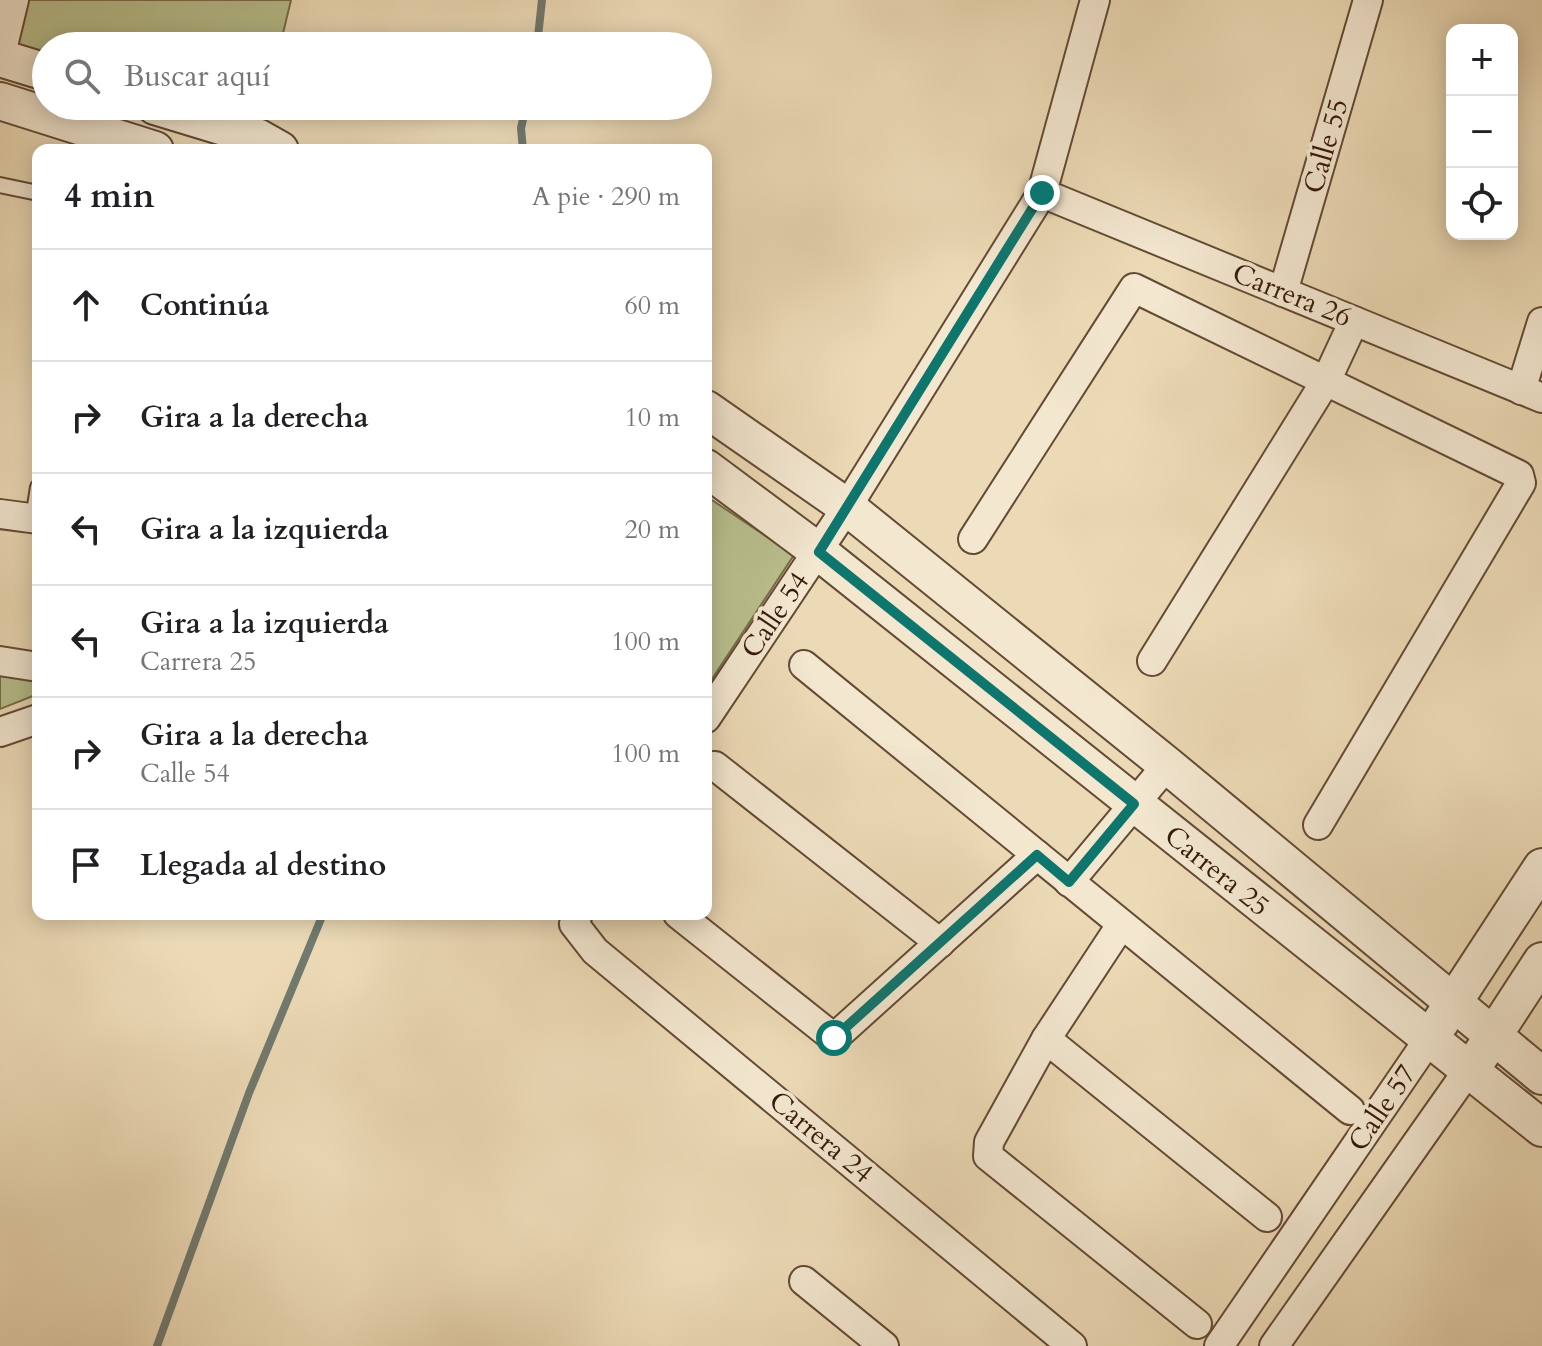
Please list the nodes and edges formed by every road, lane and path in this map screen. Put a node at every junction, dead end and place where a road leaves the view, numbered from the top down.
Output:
1 (14, 0) edge
2 (1095, 0) edge
3 (1368, 0) edge
4 (0, 58) edge
5 (32, 68) edge
6 (0, 101) edge
7 (32, 111) edge
8 (60, 120) edge
9 (201, 120) edge
10 (136, 144) edge
11 (269, 144) edge
12 (0, 185) edge
13 (32, 192) edge
14 (1042, 193) junction
15 (1283, 292) junction
16 (1354, 321) junction
17 (1542, 322) edge
18 (1327, 379) junction
19 (1532, 394) edge
20 (712, 413) edge
21 (712, 472) edge
22 (847, 507) junction
23 (0, 514) edge
24 (32, 519) edge
25 (973, 539) dead end
26 (819, 552) junction
27 (0, 661) edge
28 (1152, 661) dead end
29 (804, 665) dead end
30 (32, 666) edge
31 (712, 709) edge
32 (32, 721) edge
33 (0, 732) edge
34 (1167, 765) junction
35 (715, 766) dead end
36 (1134, 804) junction
37 (1318, 825) dead end
38 (1037, 855) junction
39 (1542, 867) edge
40 (1069, 882) junction
41 (577, 920) edge
42 (686, 920) edge
43 (1121, 925) junction
44 (940, 943) junction
45 (1542, 961) edge
46 (1454, 1003) junction
47 (1495, 1036) junction
48 (1046, 1039) junction
49 (1429, 1039) junction
50 (1469, 1069) junction
51 (1542, 1076) edge
52 (1350, 1110) dead end
53 (1542, 1128) edge
54 (1267, 1217) dead end
55 (804, 1281) dead end
56 (1197, 1324) dead end
57 (866, 1341) edge
58 (1072, 1346) edge
59 (1219, 1346) edge
60 (1274, 1346) edge

1 - 4 street
2 - 14 street, Calle 54
3 - 15 street, Calle 55
4 - 5 street
6 - 7 street
8 - 10 street
9 - 11 street
12 - 13 lane
14 - 15 street, Carrera 26
14 - 22 street, Calle 54
15 - 16 street, Carrera 26
16 - 18 street
16 - 19 street, Carrera 26
17 - 19 street
18 - 25 street
18 - 28 street
18 - 37 street
20 - 22 street, Carrera 25
21 - 26 street, Carrera 25
22 - 26 street, Calle 54
22 - 34 street, Carrera 25
23 - 24 street
26 - 31 street, Calle 54
26 - 36 street, Carrera 25
27 - 30 street
29 - 38 street
32 - 33 street
34 - 36 street
34 - 46 street, Carrera 25
35 - 44 street
36 - 40 street
36 - 49 street, Carrera 25
38 - 40 street
38 - 44 street
39 - 46 street, Calle 57
40 - 43 street
41 - 58 street, Carrera 24
42 - 44 street
43 - 48 street
43 - 52 street
45 - 47 street, Calle 57
46 - 47 street, Carrera 25
46 - 49 street, Calle 57
47 - 50 street, Calle 57
47 - 51 street, Carrera 25
48 - 54 street
48 - 56 street
49 - 50 street, Carrera 25
49 - 59 street, Calle 57
50 - 53 street, Carrera 25
50 - 60 street, Calle 57
55 - 57 street

